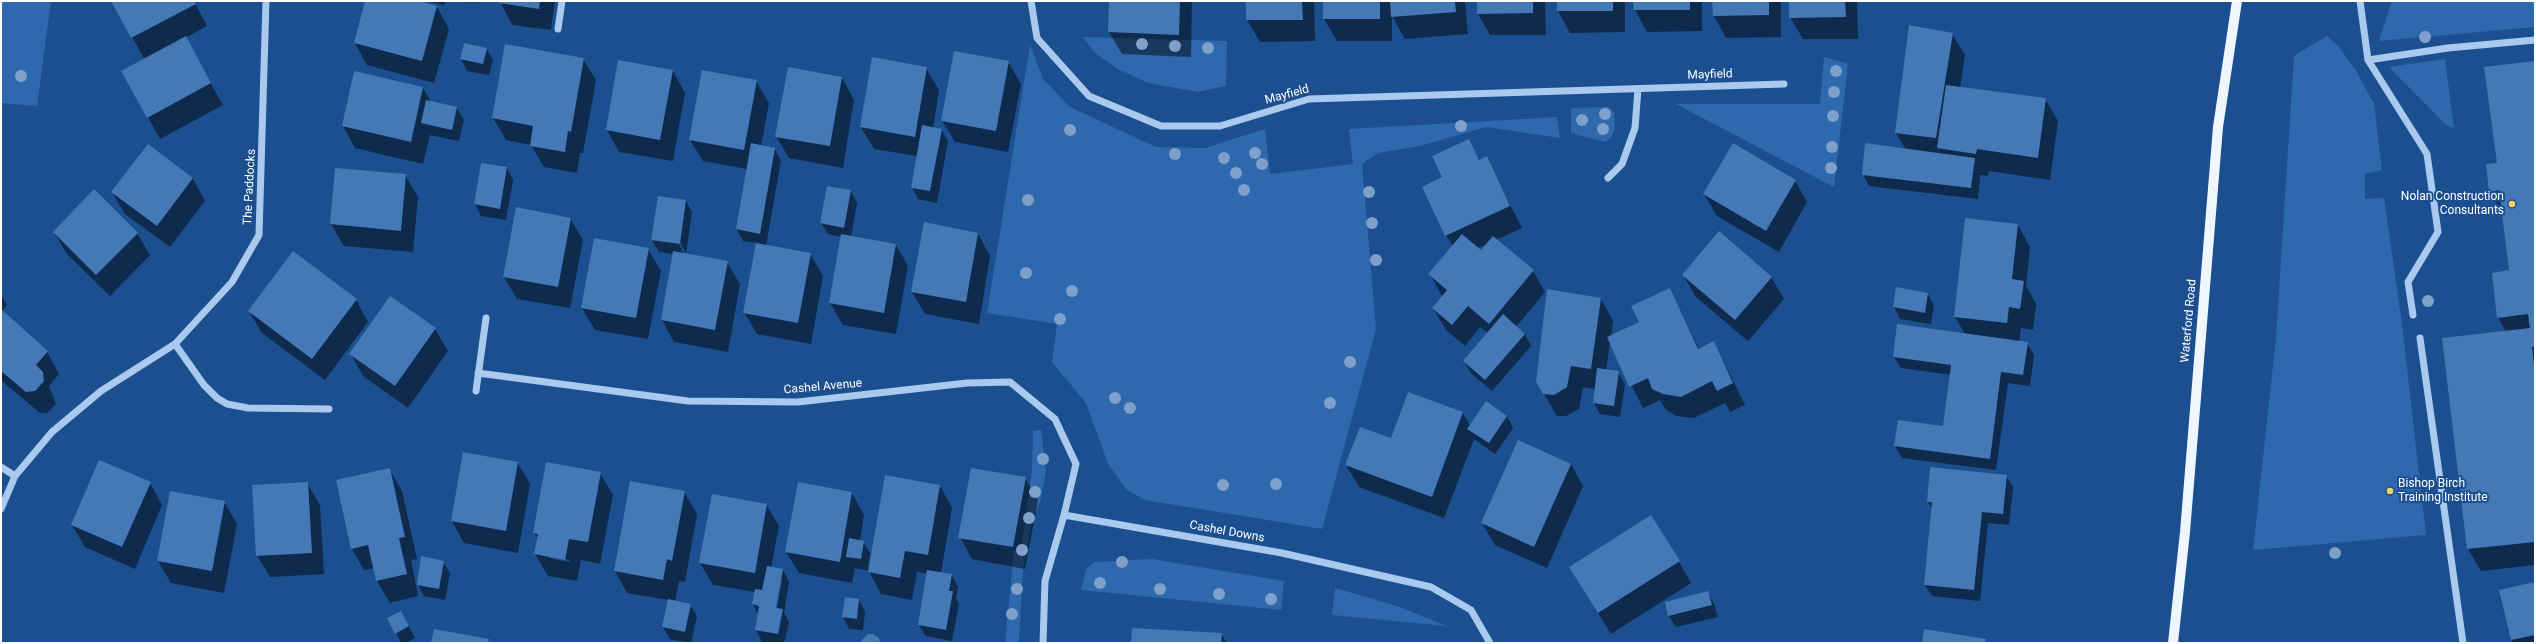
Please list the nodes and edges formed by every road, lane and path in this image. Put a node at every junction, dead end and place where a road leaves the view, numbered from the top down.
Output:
1 (266, 1) edge
2 (562, 1) edge
3 (1031, 1) edge
4 (2237, 1) edge
5 (2360, 1) edge
6 (558, 30) dead end
7 (2535, 40) edge
8 (2368, 60) junction
9 (1784, 84) dead end
10 (1638, 89) junction
11 (1608, 178) dead end
12 (2413, 315) dead end
13 (486, 318) dead end
14 (2420, 338) dead end
15 (175, 344) junction
16 (478, 373) junction
17 (476, 391) dead end
18 (329, 409) dead end
19 (1, 467) edge
20 (15, 476) junction
21 (1, 509) edge
22 (1064, 515) junction
23 (1043, 643) edge
24 (1490, 643) edge
25 (2173, 643) edge
26 (2463, 643) edge

1 - 15 street, The Paddocks
2 - 6 street
3 - 10 street, Mayfield
4 - 25 main road, Waterford Road
5 - 8 street
7 - 8 street
8 - 12 street
9 - 10 street, Mayfield
10 - 11 street
13 - 16 street
14 - 26 street
15 - 18 street
15 - 20 street, The Paddocks
16 - 17 street
16 - 22 street, Cashel Avenue
19 - 20 street
20 - 21 street, The Paddocks
22 - 23 street
22 - 24 street, Cashel Downs

